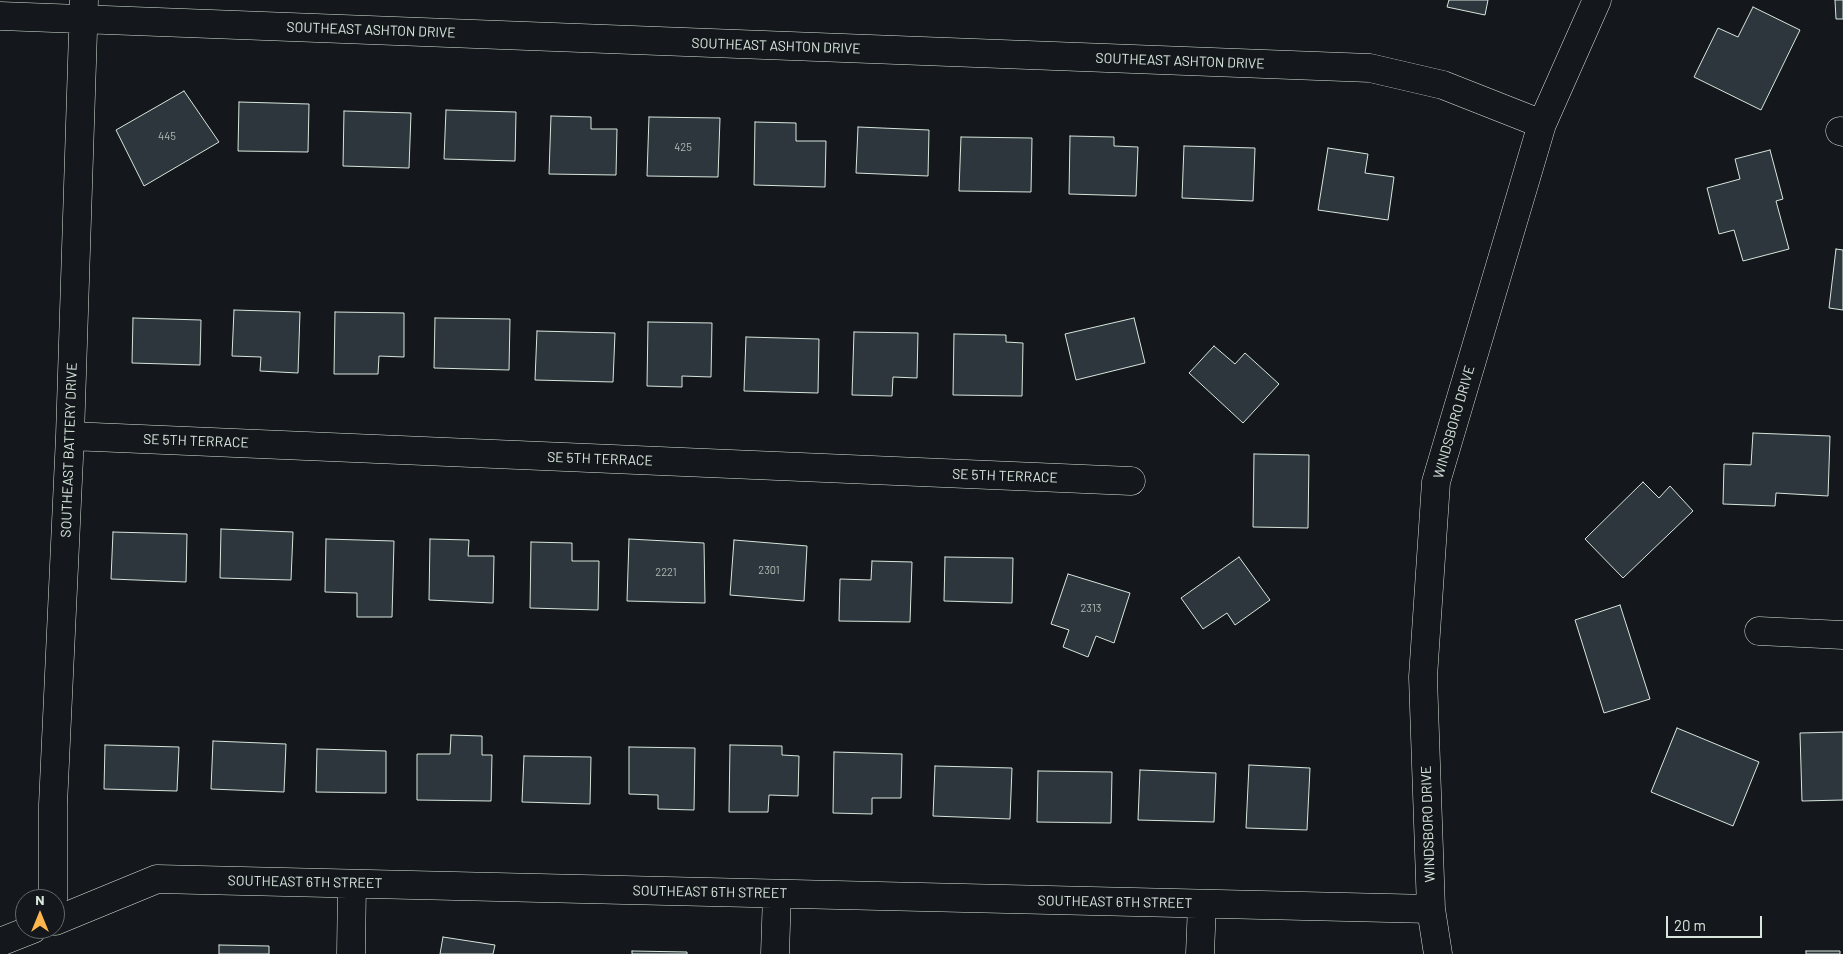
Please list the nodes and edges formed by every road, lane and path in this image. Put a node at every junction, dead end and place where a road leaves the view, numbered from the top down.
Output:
1 (1597, 0) edge
2 (84, 10) edge
3 (0, 16) edge
4 (1542, 124) junction
5 (70, 436) junction
6 (1131, 481) dead end
7 (1758, 631) dead end
8 (1843, 635) edge
9 (352, 884) junction
10 (53, 889) edge
11 (777, 894) junction
12 (1202, 904) junction
13 (1431, 909) junction
14 (65, 916) edge
15 (15, 936) edge
16 (0, 942) edge
17 (351, 954) edge
18 (775, 954) edge
19 (1200, 954) edge
20 (1438, 954) edge

1 - 4 street, WINDSBORO DRIVE
2 - 3 street, SOUTHEAST ASHTON DRIVE
2 - 4 street, SOUTHEAST ASHTON DRIVE
2 - 5 street, SOUTHEAST BATTERY DRIVE
4 - 13 street, WINDSBORO DRIVE
5 - 6 street, SE 5TH TERRACE
5 - 10 street, SOUTHEAST BATTERY DRIVE
7 - 8 street
9 - 11 street, SOUTHEAST 6TH STREET
9 - 14 street, SOUTHEAST 6TH STREET
9 - 17 street
11 - 12 street, SOUTHEAST 6TH STREET
11 - 18 street
12 - 13 street, SOUTHEAST 6TH STREET
12 - 19 street
13 - 20 street, WINDSBORO DRIVE
15 - 16 street

